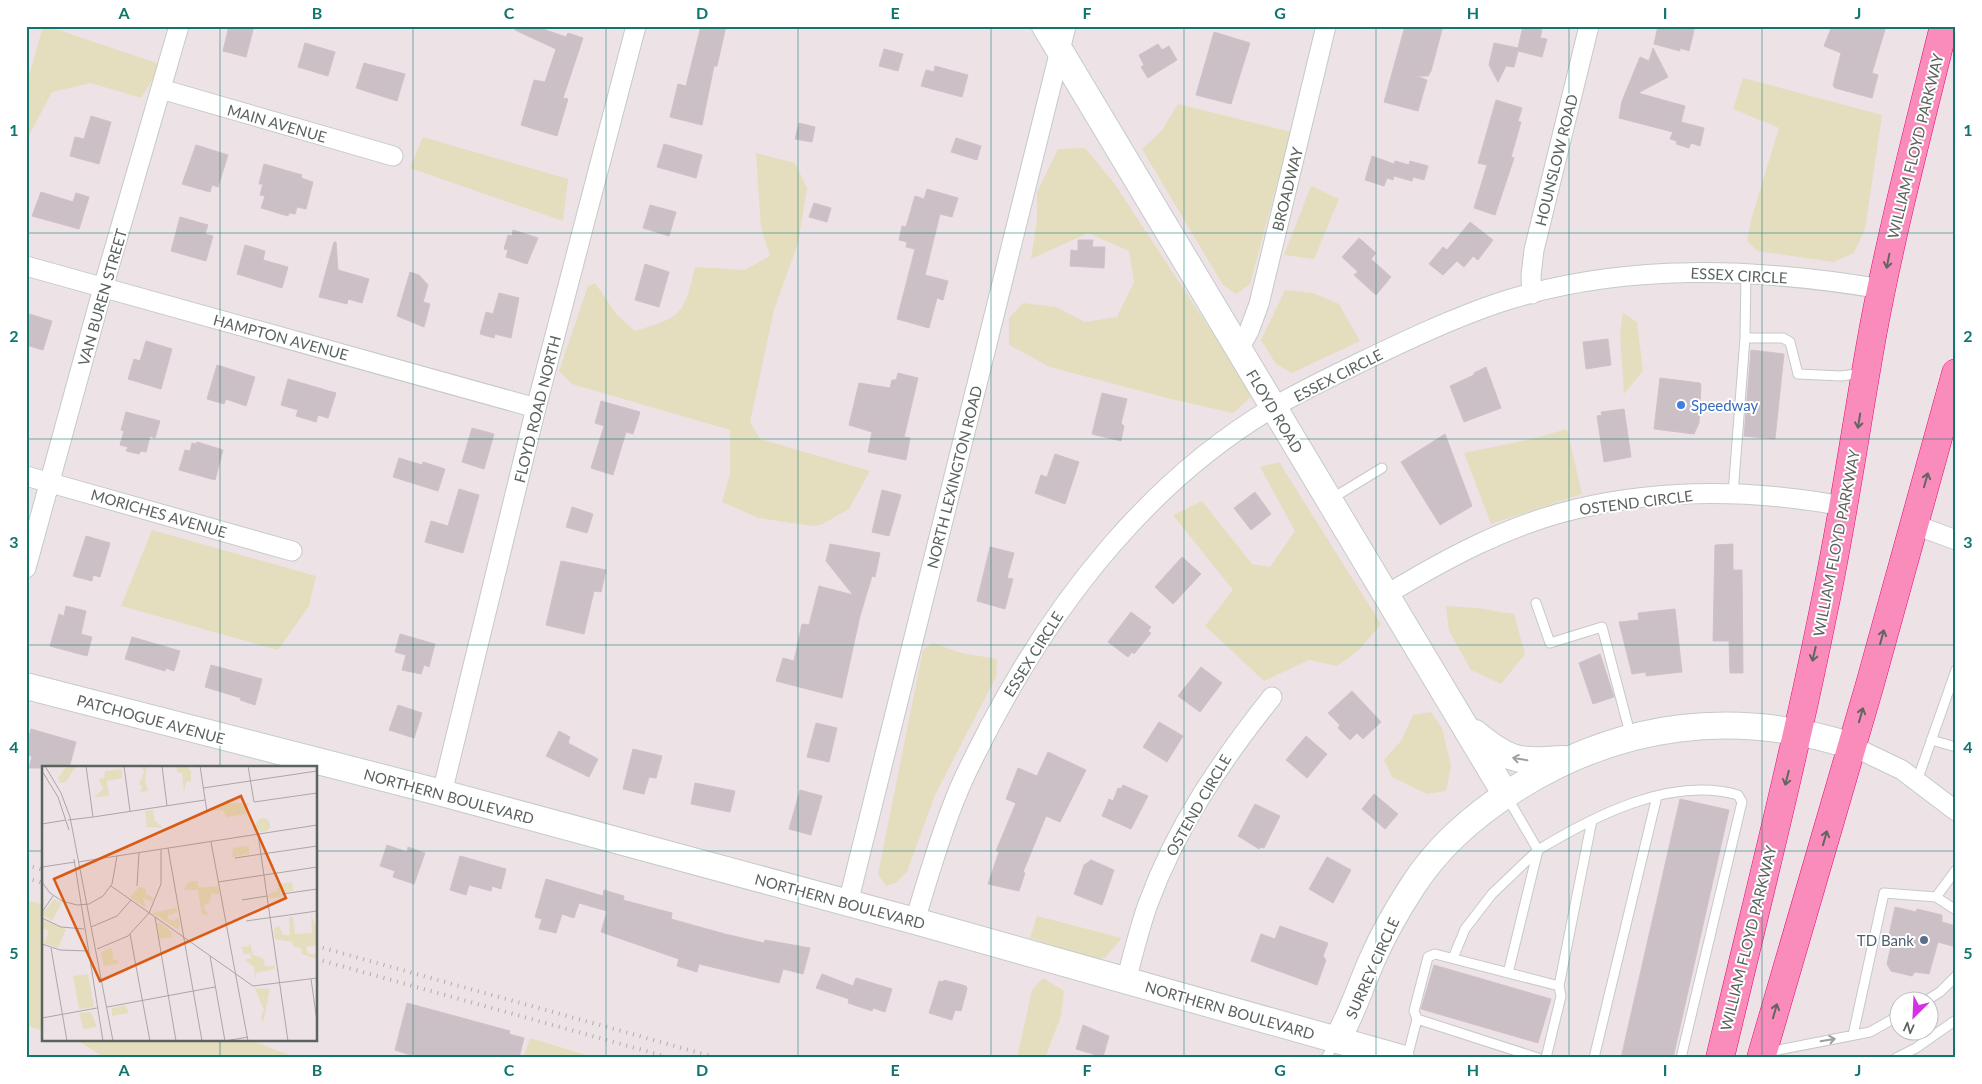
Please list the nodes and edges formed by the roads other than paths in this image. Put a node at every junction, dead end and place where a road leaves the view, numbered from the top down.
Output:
1 (179, 26) edge
2 (636, 26) edge
3 (1045, 26) edge
4 (1326, 26) edge
5 (1589, 26) edge
6 (1944, 26) edge
7 (1063, 39) edge
8 (162, 89) junction
9 (393, 156) dead end
10 (26, 266) edge
11 (1746, 273) junction
12 (103, 288) junction
13 (1882, 288) junction
14 (1532, 294) junction
15 (1745, 338) junction
16 (1239, 349) junction
17 (1866, 372) junction
18 (1956, 373) edge
19 (1273, 407) junction
20 (536, 408) junction
21 (1950, 417) edge
22 (1382, 468) dead end
23 (26, 476) edge
24 (50, 483) junction
25 (1733, 494) junction
26 (1329, 501) junction
27 (1844, 506) junction
28 (1914, 524) junction
29 (1956, 540) edge
30 (292, 551) dead end
31 (26, 568) edge
32 (1386, 595) junction
33 (1536, 603) dead end
34 (1956, 670) edge
35 (26, 686) edge
36 (1272, 697) dead end
37 (1463, 723) junction
38 (1796, 731) junction
39 (1631, 737) junction
40 (1931, 740) junction
41 (1852, 746) junction
42 (1956, 747) edge
43 (276, 751) joint
44 (1569, 759) junction
45 (1917, 780) junction
46 (442, 793) junction
47 (1506, 795) junction
48 (1657, 796) junction
49 (1956, 811) edge
50 (1592, 820) junction
51 (1538, 850) junction
52 (1956, 870) edge
53 (1936, 897) junction
54 (848, 903) junction
55 (1956, 910) edge
56 (915, 921) junction
57 (1453, 958) junction
58 (1508, 973) junction
59 (1956, 976) edge
60 (1126, 981) junction
61 (1558, 986) junction
62 (1940, 992) edge
63 (1417, 1019) junction
64 (1890, 1021) edge
65 (1955, 1023) edge
66 (1853, 1036) junction
67 (1331, 1049) edge
68 (1762, 1055) edge
69 (1401, 1058) edge
70 (1407, 1058) edge
71 (1538, 1058) edge
72 (1546, 1058) edge
73 (1594, 1058) edge
74 (1681, 1058) edge
75 (1720, 1058) edge
76 (1896, 1058) edge

1 - 8 street, VAN BUREN STREET
2 - 20 street, FLOYD ROAD NORTH
3 - 7 street, FLOYD ROAD
4 - 16 street, BROADWAY
5 - 14 street, HOUNSLOW ROAD
6 -> 13 highway, WILLIAM FLOYD PARKWAY
7 - 16 street, FLOYD ROAD
7 - 54 street, NORTH LEXINGTON ROAD
8 - 9 street, MAIN AVENUE
8 - 12 street, VAN BUREN STREET
10 - 12 street, HAMPTON AVENUE
11 - 13 street, ESSEX CIRCLE
11 - 14 street, ESSEX CIRCLE
11 - 15 lane
12 - 20 street, HAMPTON AVENUE
12 - 24 street, VAN BUREN STREET
13 - 17 highway, WILLIAM FLOYD PARKWAY
14 - 19 street, ESSEX CIRCLE
15 - 17 lane
15 - 25 lane
16 - 19 street, FLOYD ROAD
17 -> 27 highway, WILLIAM FLOYD PARKWAY
18 - 21 highway
19 - 26 street, FLOYD ROAD
19 - 56 street, ESSEX CIRCLE
20 - 46 street, FLOYD ROAD NORTH
28 -> 21 highway
22 - 26 lane
23 - 24 street, MORICHES AVENUE
24 - 30 street, MORICHES AVENUE
24 - 31 street, VAN BUREN STREET
25 - 27 street, OSTEND CIRCLE
25 - 32 street, OSTEND CIRCLE
26 - 32 street, FLOYD ROAD
27 -> 38 highway, WILLIAM FLOYD PARKWAY
28 - 29 street
41 -> 28 highway
32 - 37 street, FLOYD ROAD
33 - 39 lane
34 - 40 lane
35 - 43 street, PATCHOGUE AVENUE
36 - 60 street, OSTEND CIRCLE
44 -> 37 street
37 - 47 street, FLOYD ROAD
38 - 39 street, SURREY CIRCLE
38 - 41 street, SURREY CIRCLE
38 -> 75 highway, WILLIAM FLOYD PARKWAY
39 - 44 street, SURREY CIRCLE
40 - 42 lane
40 - 45 lane
41 - 45 street, SURREY CIRCLE
68 -> 41 highway
43 - 46 street, NORTHERN BOULEVARD
44 - 47 street, SURREY CIRCLE
45 - 49 street, SURREY CIRCLE
46 - 54 street, NORTHERN BOULEVARD
47 - 51 lane
47 - 67 street, SURREY CIRCLE
48 - 50 lane
48 - 73 lane
48 - 74 lane
50 - 51 lane
50 - 61 lane
51 - 57 lane
51 - 58 lane
52 - 53 lane
53 - 55 lane
53 - 66 lane
54 - 56 street, NORTHERN BOULEVARD
56 - 60 street, NORTHERN BOULEVARD
57 - 58 lane
57 - 63 lane
58 - 61 lane
59 - 62 lane
60 - 67 street, NORTHERN BOULEVARD
61 - 72 lane
63 - 70 lane
63 - 71 lane
64 - 66 lane
65 - 76 lane
68 -> 66 lane
67 - 69 street, NORTHERN BOULEVARD

